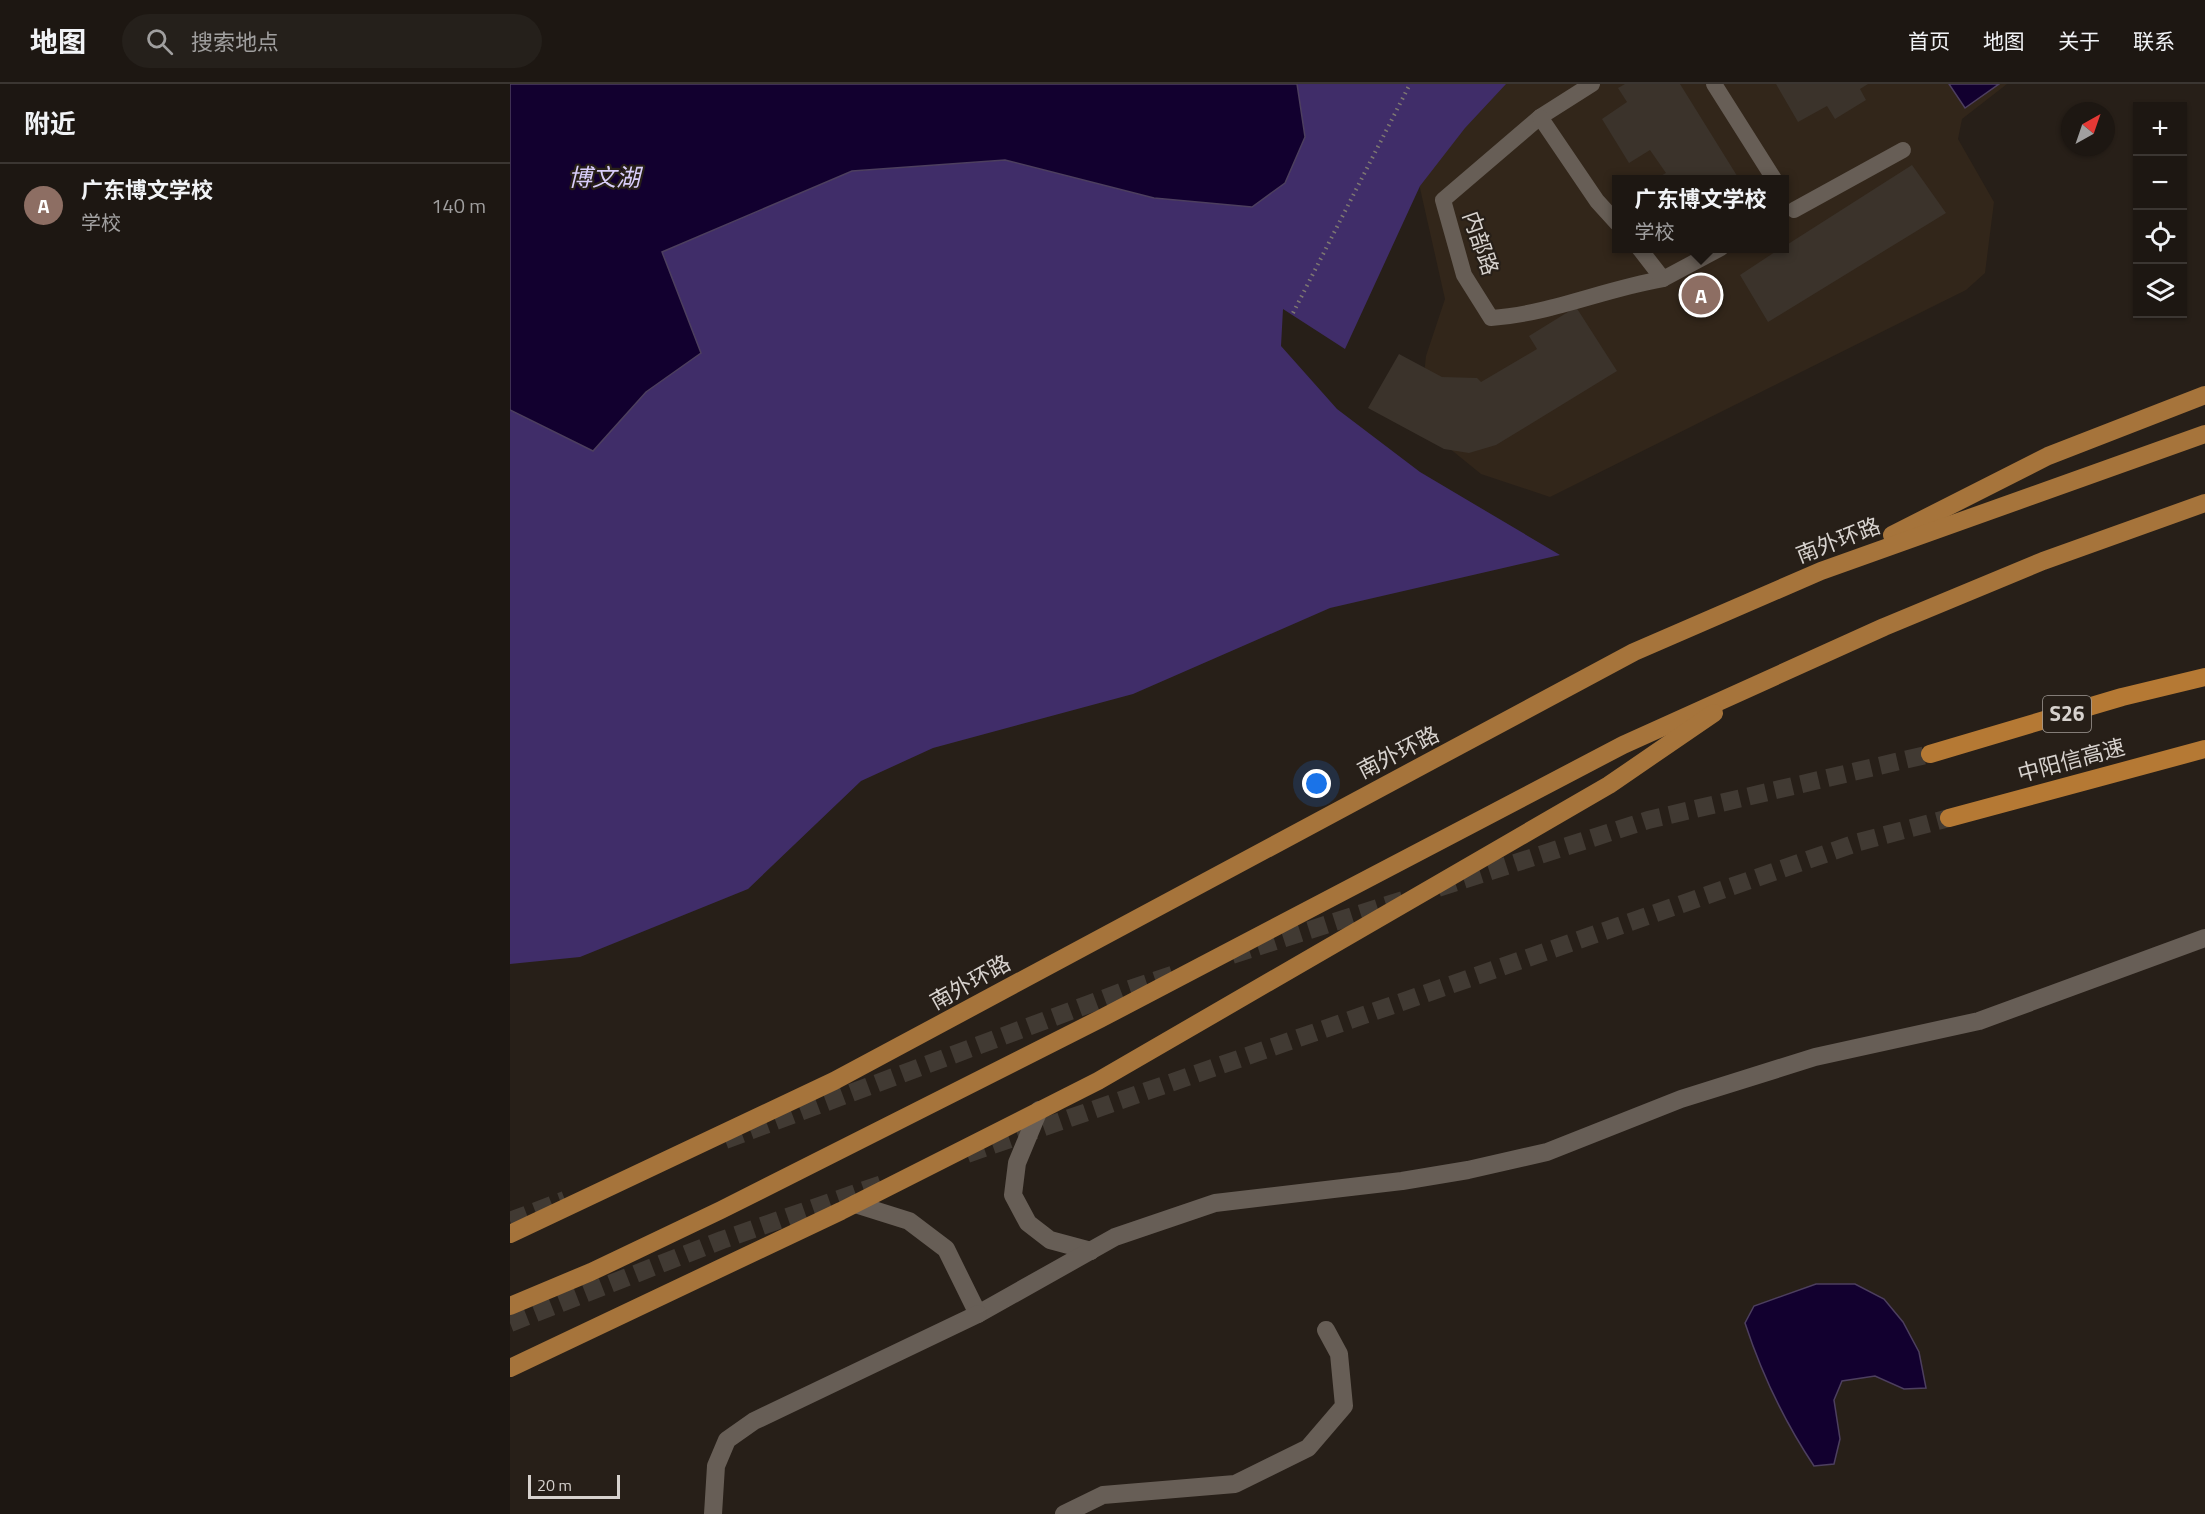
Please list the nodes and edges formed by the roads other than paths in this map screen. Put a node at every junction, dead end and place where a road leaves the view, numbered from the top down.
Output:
1 (1592, 84) edge
2 (1714, 84) edge
3 (1540, 117) junction
4 (1903, 150) dead end
5 (1771, 175) edge
6 (1789, 207) edge
7 (1612, 217) edge
8 (1642, 253) edge
9 (1713, 253) edge
10 (1663, 279) junction
11 (2205, 395) edge
12 (2205, 434) edge
13 (2205, 503) edge
14 (1821, 571) junction
15 (2205, 677) edge
16 (1755, 684) junction
17 (2205, 749) edge
18 (1930, 754) tunnel mouth
19 (1950, 818) tunnel mouth
20 (2205, 938) edge
21 (1039, 1110) junction
22 (855, 1204) junction
23 (510, 1234) edge
24 (1091, 1251) junction
25 (510, 1306) edge
26 (978, 1314) junction
27 (1326, 1330) dead end
28 (510, 1368) edge
29 (713, 1514) edge
30 (1064, 1514) edge

1 - 3 lane, 内部路
2 - 5 lane
3 - 7 lane
3 - 10 lane, 内部路
4 - 6 lane
8 - 10 lane
9 - 10 lane, 内部路
11 - 14 highway
12 - 14 highway, 南外环路
13 - 16 highway
14 - 23 highway, 南外环路
15 - 18 highway, 中阳信高速 / S26
16 - 21 highway
16 - 25 highway
17 - 19 highway, 中阳信高速
20 - 24 street
21 - 22 highway
21 - 24 street
22 - 26 street
22 - 28 highway
24 - 26 street
26 - 29 street
27 - 30 street

